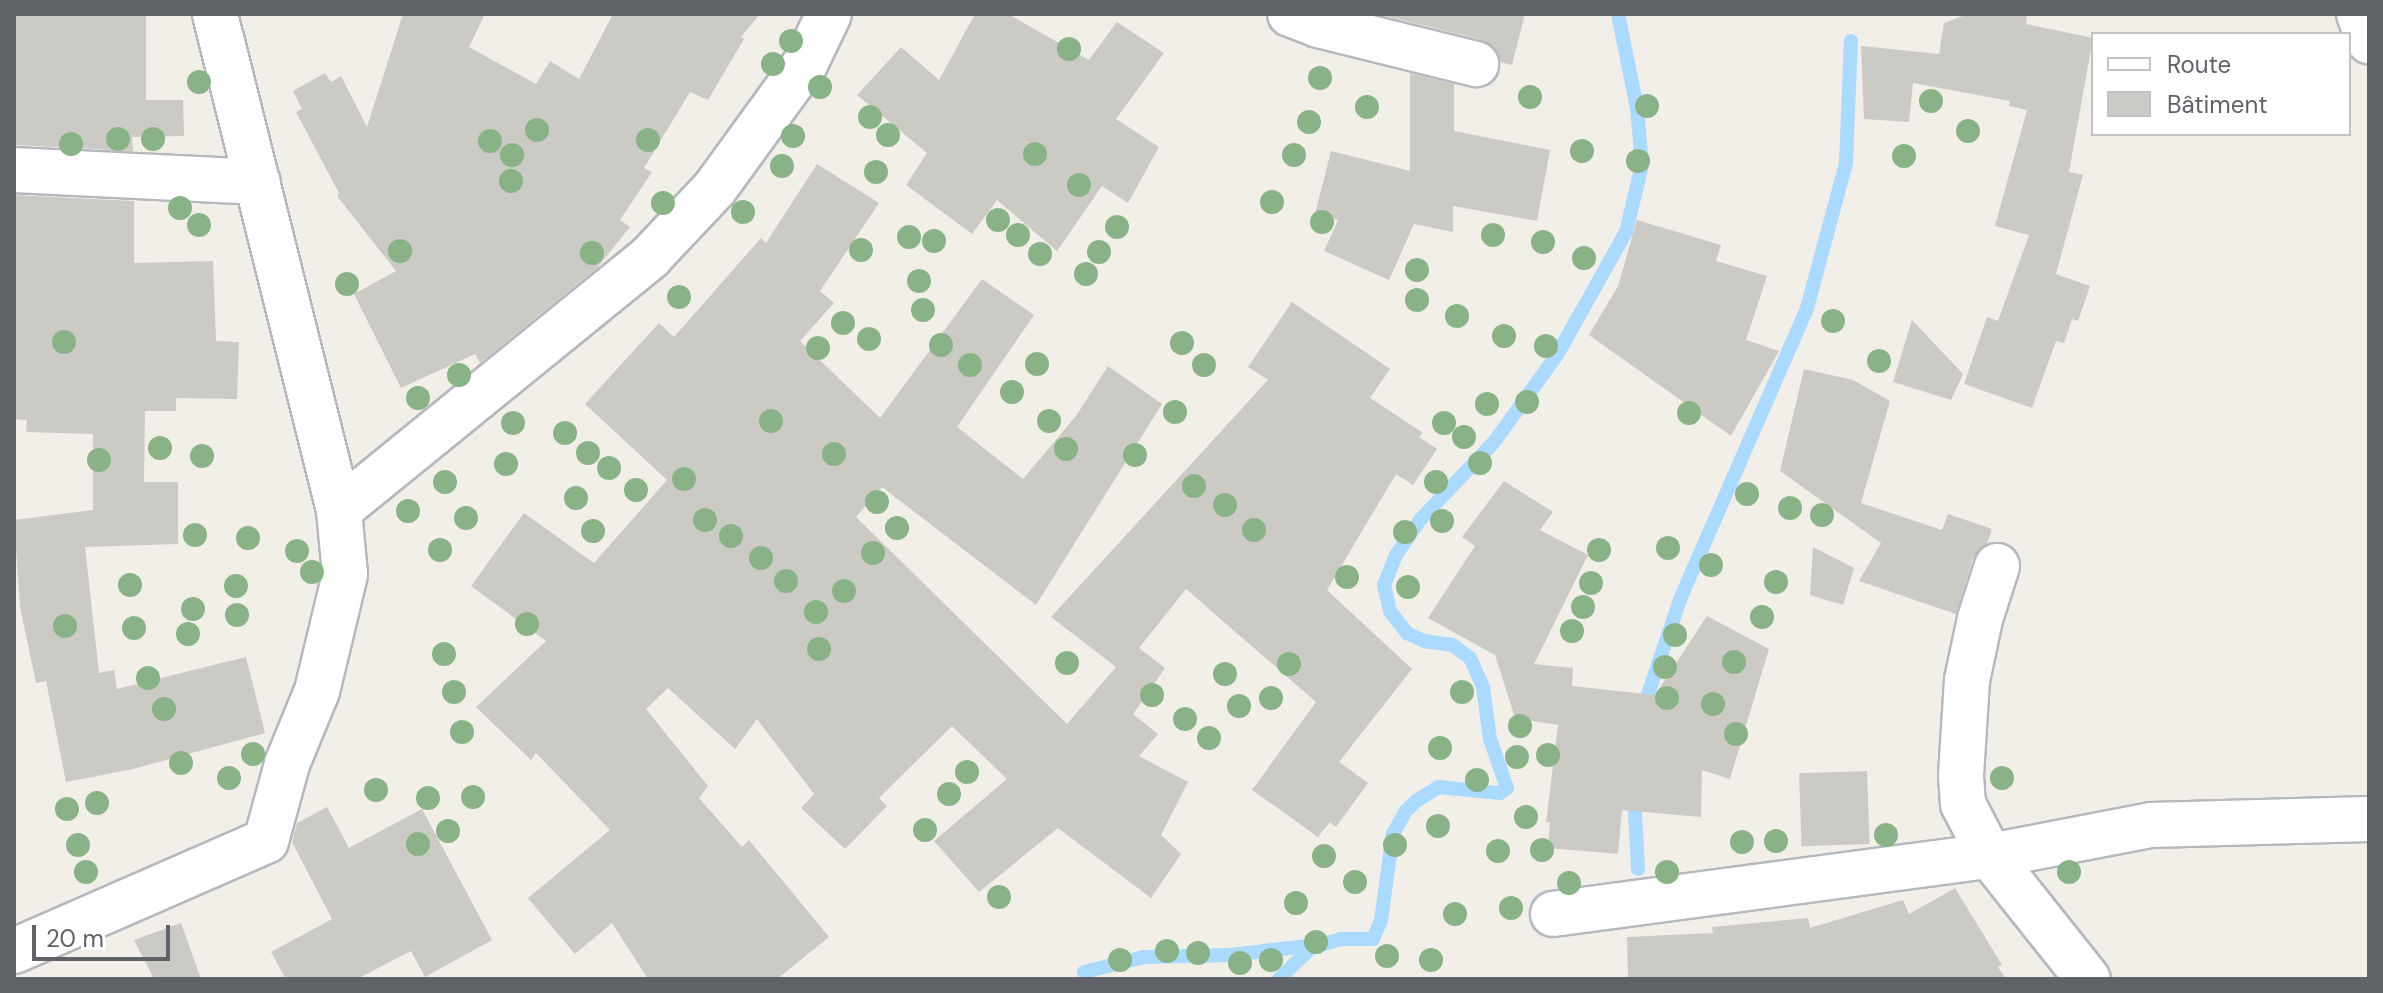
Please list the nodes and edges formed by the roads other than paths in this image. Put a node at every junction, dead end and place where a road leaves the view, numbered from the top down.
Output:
1 (215, 14) edge
2 (829, 14) edge
3 (1290, 14) edge
4 (2359, 14) edge
5 (2369, 41) edge
6 (1476, 64) dead end
7 (14, 170) edge
8 (258, 182) junction
9 (339, 510) junction
10 (1997, 566) dead end
11 (2369, 819) edge
12 (1990, 856) junction
13 (1553, 914) dead end
14 (14, 951) edge
15 (2088, 979) edge

1 - 8 street
2 - 9 street
3 - 6 street
4 - 5 street
7 - 8 street
8 - 9 street
9 - 14 street
10 - 12 street
11 - 12 street
12 - 13 street
12 - 15 street

